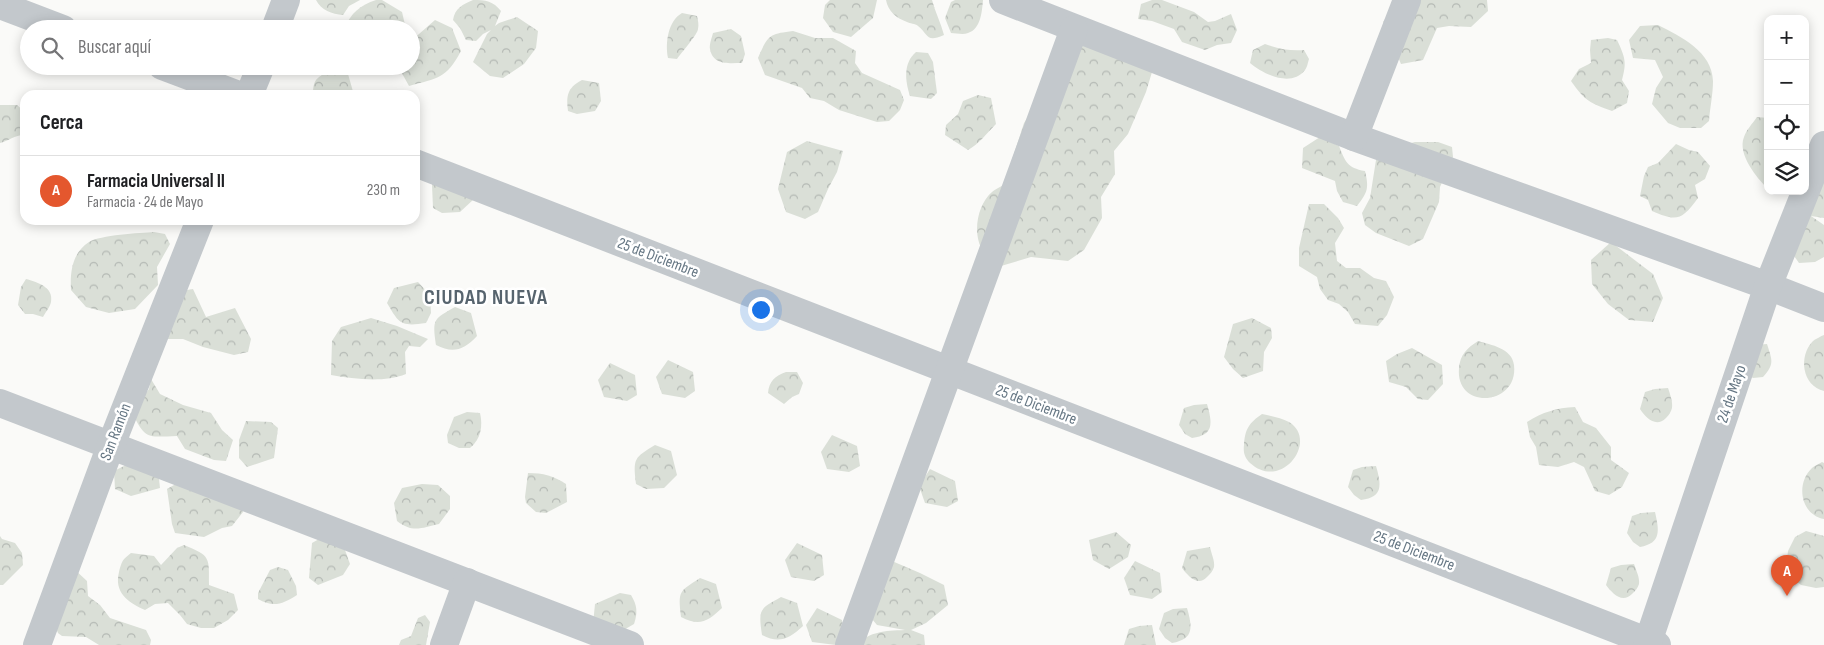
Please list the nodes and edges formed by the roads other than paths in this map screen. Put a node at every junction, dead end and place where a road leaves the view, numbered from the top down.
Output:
1 (286, 0) edge
2 (1003, 0) edge
3 (1407, 0) edge
4 (0, 5) edge
5 (39, 20) edge
6 (278, 20) edge
7 (1074, 29) junction
8 (186, 75) edge
9 (257, 75) edge
10 (226, 90) edge
11 (251, 90) edge
12 (1354, 137) junction
13 (1824, 145) edge
14 (420, 166) edge
15 (198, 225) edge
16 (1768, 286) junction
17 (1824, 308) edge
18 (949, 371) junction
19 (0, 403) edge
20 (111, 445) junction
21 (467, 582) junction
22 (1651, 644) edge
23 (37, 645) edge
24 (444, 645) edge
25 (630, 645) edge
26 (849, 645) edge

1 - 6 street
2 - 7 street
3 - 12 street
4 - 5 street
7 - 12 street
7 - 18 street
8 - 10 street
9 - 11 street
12 - 16 street
13 - 16 street, 24 de Mayo
14 - 18 street, 25 de Diciembre
15 - 20 street, San Ramón
16 - 17 street
16 - 22 street, 24 de Mayo
18 - 22 street, 25 de Diciembre
18 - 26 street
19 - 20 street
20 - 21 street
20 - 23 street, San Ramón
21 - 24 street
21 - 25 street

